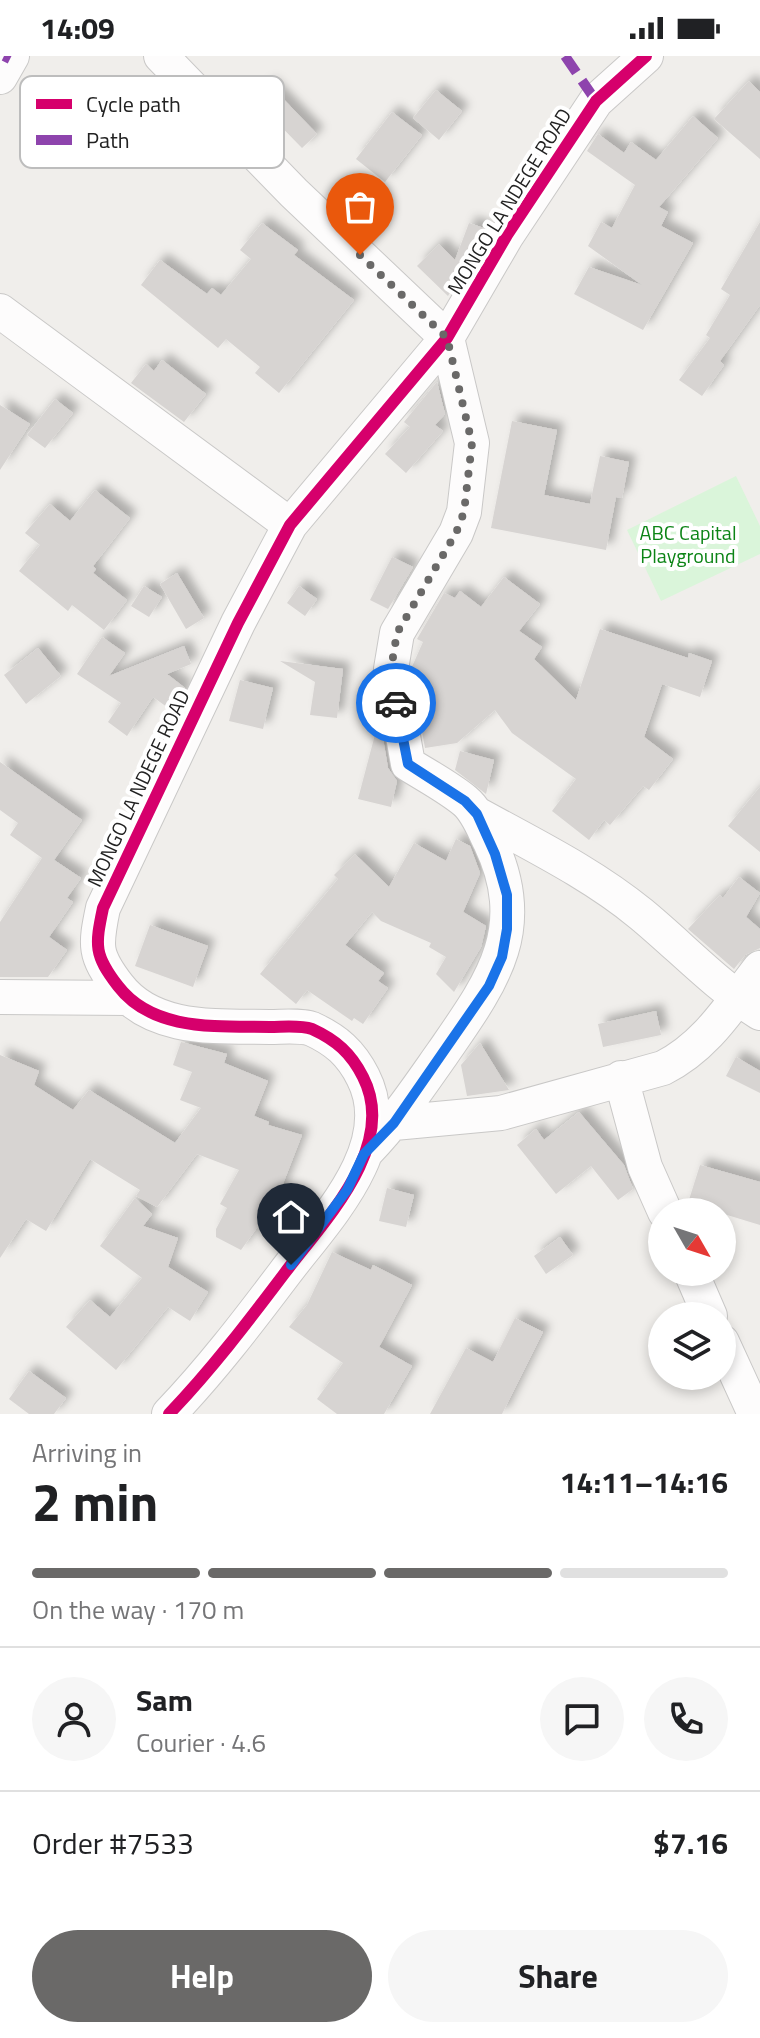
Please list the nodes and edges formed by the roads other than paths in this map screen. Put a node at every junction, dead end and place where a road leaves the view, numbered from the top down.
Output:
1 (12, 56) edge
2 (161, 56) edge
3 (646, 56) edge
4 (180, 76) edge
5 (0, 77) edge
6 (270, 168) edge
7 (0, 311) edge
8 (447, 338) junction
9 (290, 525) junction
10 (477, 814) junction
11 (760, 968) edge
12 (0, 997) edge
13 (129, 998) junction
14 (748, 1005) edge
15 (621, 1078) junction
16 (394, 1123) junction
17 (364, 1154) junction
18 (659, 1198) edge
19 (736, 1373) edge
20 (169, 1414) edge
21 (755, 1414) edge

1 - 5 street
2 - 4 street
3 - 8 street, MONGO LA NDEGE ROAD
6 - 8 street
7 - 9 street
8 - 9 street, MONGO LA NDEGE ROAD
8 - 10 street
9 - 13 street, MONGO LA NDEGE ROAD
10 - 14 street
10 - 16 street
11 - 14 street
12 - 13 street
13 - 17 street, MONGO LA NDEGE ROAD
14 - 15 street
15 - 16 street
15 - 18 street
16 - 17 street
17 - 20 street, MONGO LA NDEGE ROAD
19 - 21 street

